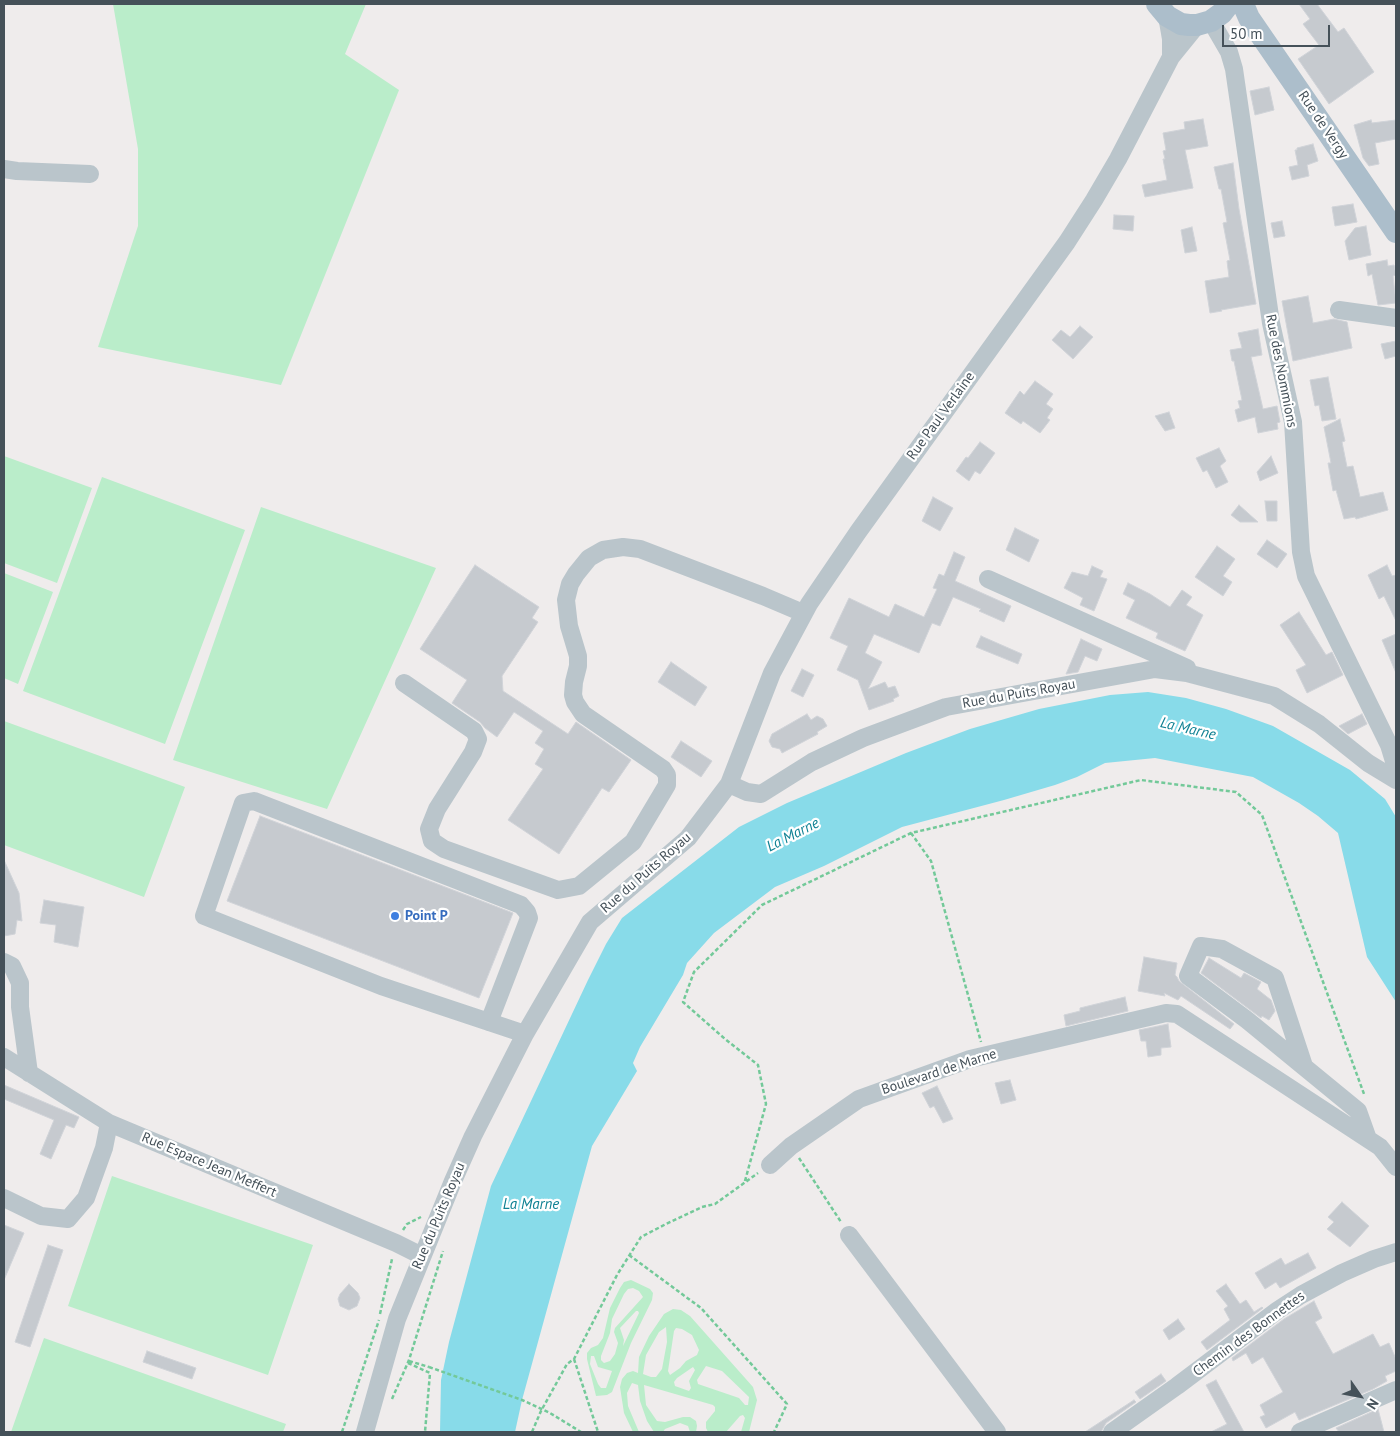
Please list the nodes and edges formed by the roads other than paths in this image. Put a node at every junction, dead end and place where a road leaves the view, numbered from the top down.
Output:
1 (1162, 10) edge
2 (1246, 11) edge
3 (1215, 16) edge
4 (1171, 57) junction
5 (4, 169) edge
6 (90, 174) dead end
7 (1396, 232) edge
8 (1339, 310) dead end
9 (1396, 318) edge
10 (988, 579) dead end
11 (803, 613) junction
12 (1214, 680) junction
13 (404, 683) dead end
14 (1396, 768) edge
15 (1396, 780) edge
16 (729, 784) junction
17 (4, 962) edge
18 (489, 1022) junction
19 (525, 1034) junction
20 (4, 1057) edge
21 (1304, 1066) junction
22 (29, 1072) junction
23 (109, 1124) junction
24 (1368, 1139) junction
25 (770, 1165) road end
26 (1396, 1167) edge
27 (4, 1198) edge
28 (849, 1235) road end
29 (1396, 1252) edge
30 (422, 1256) junction
31 (1396, 1390) edge
32 (365, 1432) edge
33 (997, 1432) edge
34 (1112, 1432) edge
35 (1300, 1432) edge

1 - 3 main road, Rue de Vergy
1 - 4 street
2 - 3 main road, Rue de Vergy
2 - 7 main road, Rue de Vergy
3 - 4 street, Rue Paul Verlaine
3 - 14 street, Rue des Nommions
4 - 11 street, Rue Paul Verlaine
5 - 6 street
8 - 9 street
10 - 12 street
11 - 13 street
11 - 16 street, Rue Paul Verlaine
12 - 15 street, Rue du Puits Royau
12 - 16 street, Rue du Puits Royau
16 - 19 street, Rue du Puits Royau
17 - 22 street
18 - 18 street
18 - 19 street
19 - 30 street, Rue du Puits Royau
20 - 22 street, Rue Espace Jean Meffert
21 - 21 street
21 - 24 street
22 - 23 street, Rue Espace Jean Meffert
23 - 27 street
23 - 30 street, Rue Espace Jean Meffert
24 - 25 street, Boulevard de Marne
24 - 26 street, Boulevard de Marne
28 - 33 street
29 - 34 street, Chemin des Bonnettes
30 - 32 street, Rue du Puits Royau
31 - 35 street

